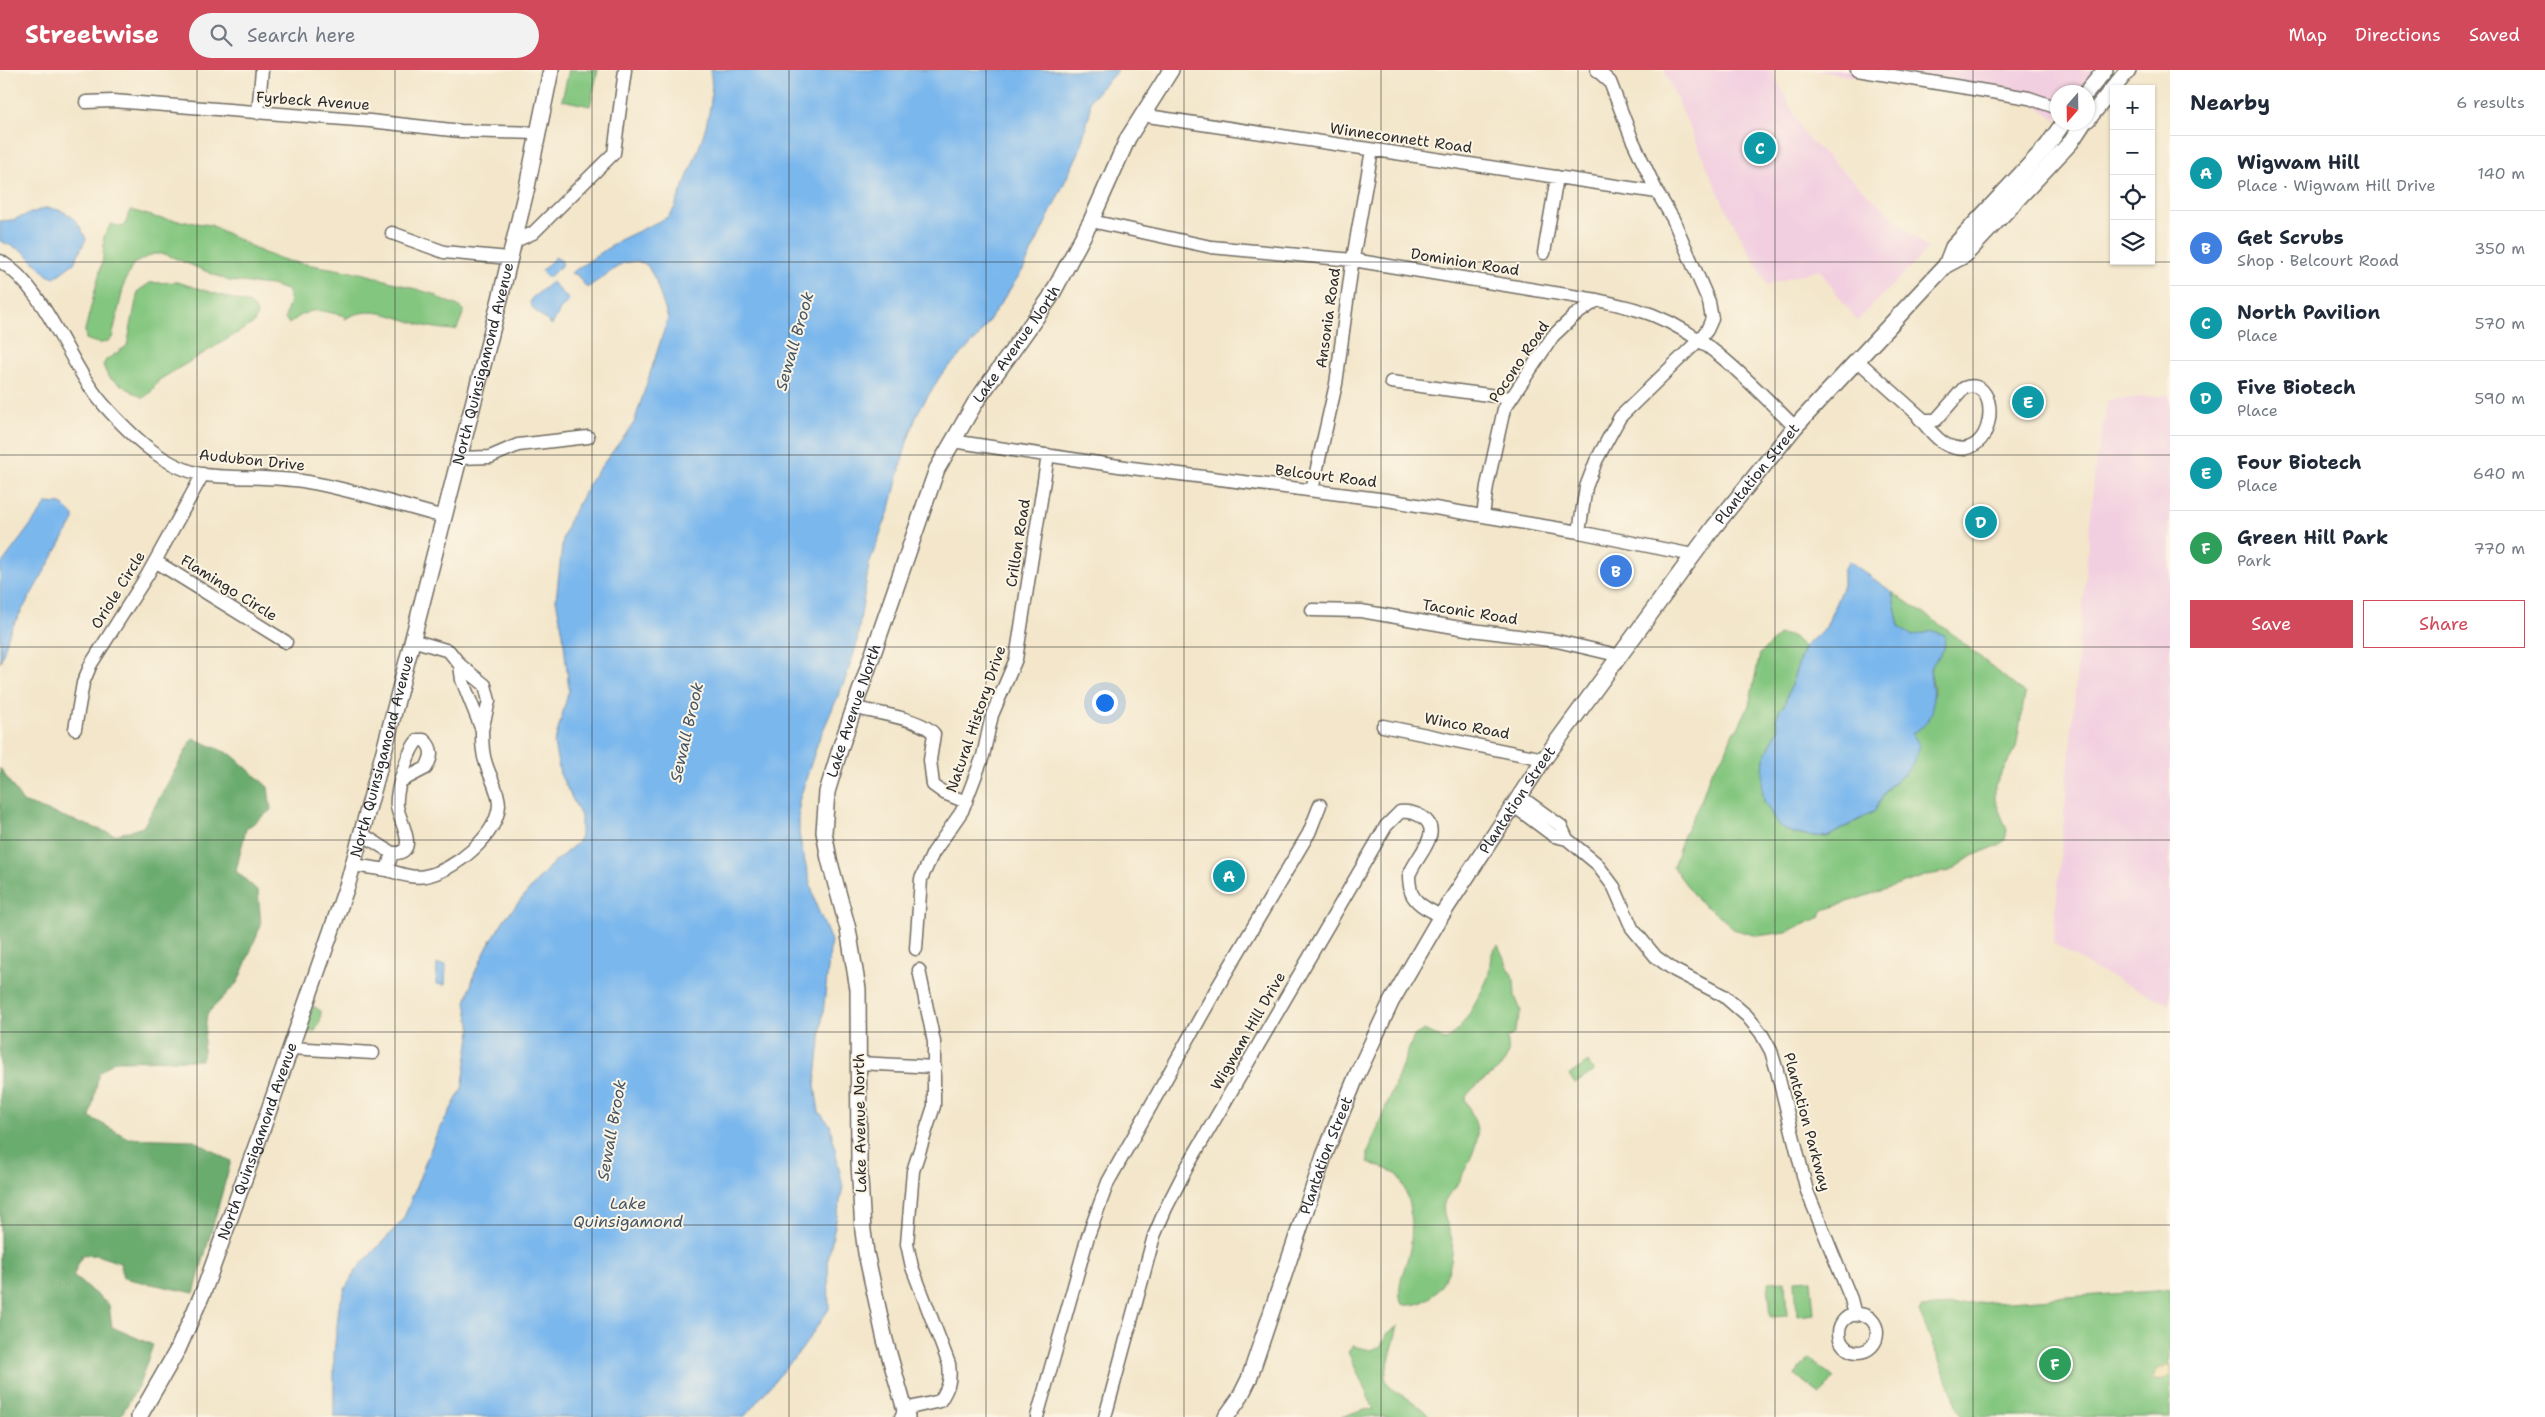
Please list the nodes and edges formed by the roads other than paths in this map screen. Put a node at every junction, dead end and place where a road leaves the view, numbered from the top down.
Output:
1 (262, 70) edge
2 (551, 70) edge
3 (625, 70) edge
4 (1171, 70) edge
5 (1597, 70) edge
6 (1857, 70) edge
7 (2105, 70) edge
8 (2128, 70) edge
9 (2093, 85) edge
10 (86, 102) dead end
11 (2050, 105) edge
12 (2095, 108) edge
13 (258, 113) junction
14 (1141, 115) junction
15 (2058, 130) edge
16 (2079, 130) edge
17 (538, 133) junction
18 (1372, 150) junction
19 (1557, 177) junction
20 (1657, 192) junction
21 (1091, 221) junction
22 (392, 233) dead end
23 (513, 242) junction
24 (1544, 253) dead end
25 (509, 258) junction
26 (1353, 260) junction
27 (0, 262) edge
28 (1946, 265) junction
29 (1597, 300) junction
30 (1699, 340) junction
31 (1856, 360) junction
32 (1391, 382) dead end
33 (1511, 398) junction
34 (1919, 418) junction
35 (1795, 427) junction
36 (588, 437) dead end
37 (952, 441) junction
38 (1048, 455) junction
39 (459, 458) junction
40 (203, 474) junction
41 (1312, 490) junction
42 (1483, 516) junction
43 (444, 517) junction
44 (1579, 532) junction
45 (1693, 555) junction
46 (154, 561) junction
47 (1312, 610) dead end
48 (1020, 636) joint
49 (412, 640) junction
50 (286, 642) dead end
51 (1621, 656) junction
52 (460, 665) junction
53 (855, 708) junction
54 (1383, 726) dead end
55 (76, 729) dead end
56 (482, 730) junction
57 (1544, 759) junction
58 (403, 780) dead end
59 (1517, 801) junction
60 (966, 802) junction
61 (1320, 805) dead end
62 (362, 834) junction
63 (392, 853) junction
64 (353, 864) junction
65 (387, 870) junction
66 (1441, 916) junction
67 (916, 949) dead end
68 (919, 970) dead end
69 (291, 1048) junction
70 (373, 1053) dead end
71 (859, 1063) junction
72 (935, 1067) junction
73 (1855, 1315) dead end
74 (904, 1414) edge
75 (139, 1417) edge
76 (1037, 1417) edge
77 (1105, 1417) edge
78 (1226, 1417) edge

1 - 13 street
2 - 17 main road, North Quinsigamond Avenue
3 - 23 street
4 - 14 main road, Lake Avenue North
5 - 20 street
6 - 11 street
7 - 9 main road
8 - 12 main road, Plantation Street
10 - 13 street, Fyrbeck Avenue
13 - 17 street, Fyrbeck Avenue
14 - 18 street, Winneconnett Road
14 - 21 main road, Lake Avenue North
15 - 28 main road, Plantation Street
16 - 28 main road, Plantation Street
17 - 23 main road, North Quinsigamond Avenue
18 - 19 street, Winneconnett Road
18 - 26 street, Ansonia Road
19 - 20 street, Winneconnett Road
19 - 24 street
20 - 30 street
21 - 26 street, Dominion Road
21 - 37 main road, Lake Avenue North
22 - 25 street
23 - 25 main road, North Quinsigamond Avenue
25 - 39 main road, North Quinsigamond Avenue
26 - 29 street, Dominion Road
26 - 41 street, Ansonia Road
27 - 40 street, Audubon Drive
28 - 31 main road, Plantation Street
29 - 30 street, Dominion Road
29 - 33 street, Pocono Road
30 - 35 street, Dominion Road
30 - 44 street
31 - 34 street
31 - 35 main road, Plantation Street
32 - 33 street
33 - 42 street, Pocono Road
34 - 34 street
35 - 45 main road, Plantation Street
36 - 39 street
37 - 38 street, Belcourt Road
37 - 53 main road, Lake Avenue North
38 - 41 street, Belcourt Road
38 - 48 street, Crillon Road
39 - 43 main road, North Quinsigamond Avenue
40 - 43 street, Audubon Drive
40 - 46 street, Oriole Circle
41 - 42 street, Belcourt Road
42 - 44 street, Belcourt Road
43 - 49 main road, North Quinsigamond Avenue
44 - 45 street, Belcourt Road
45 - 51 main road, Plantation Street
46 - 50 street, Flamingo Circle
46 - 55 street, Oriole Circle
47 - 51 street, Taconic Road
48 - 60 street, Natural History Drive
49 - 52 street
49 - 62 main road, North Quinsigamond Avenue
51 - 57 main road, Plantation Street
52 - 56 street
52 - 56 street
53 - 60 street
53 - 71 main road, Lake Avenue North
54 - 57 street, Winco Road
56 - 65 street
57 - 59 main road, Plantation Street
58 - 63 street
59 - 66 main road, Plantation Street
59 - 73 street, Plantation Parkway
60 - 67 street, Natural History Drive
61 - 76 street
62 - 63 street
62 - 64 main road, North Quinsigamond Avenue
63 - 65 street
64 - 65 street
64 - 69 main road, North Quinsigamond Avenue
66 - 77 street, Wigwam Hill Drive
66 - 78 main road, Plantation Street
68 - 72 street
69 - 70 street
69 - 75 main road, North Quinsigamond Avenue
71 - 72 street
71 - 74 main road, Lake Avenue North
72 - 74 street

